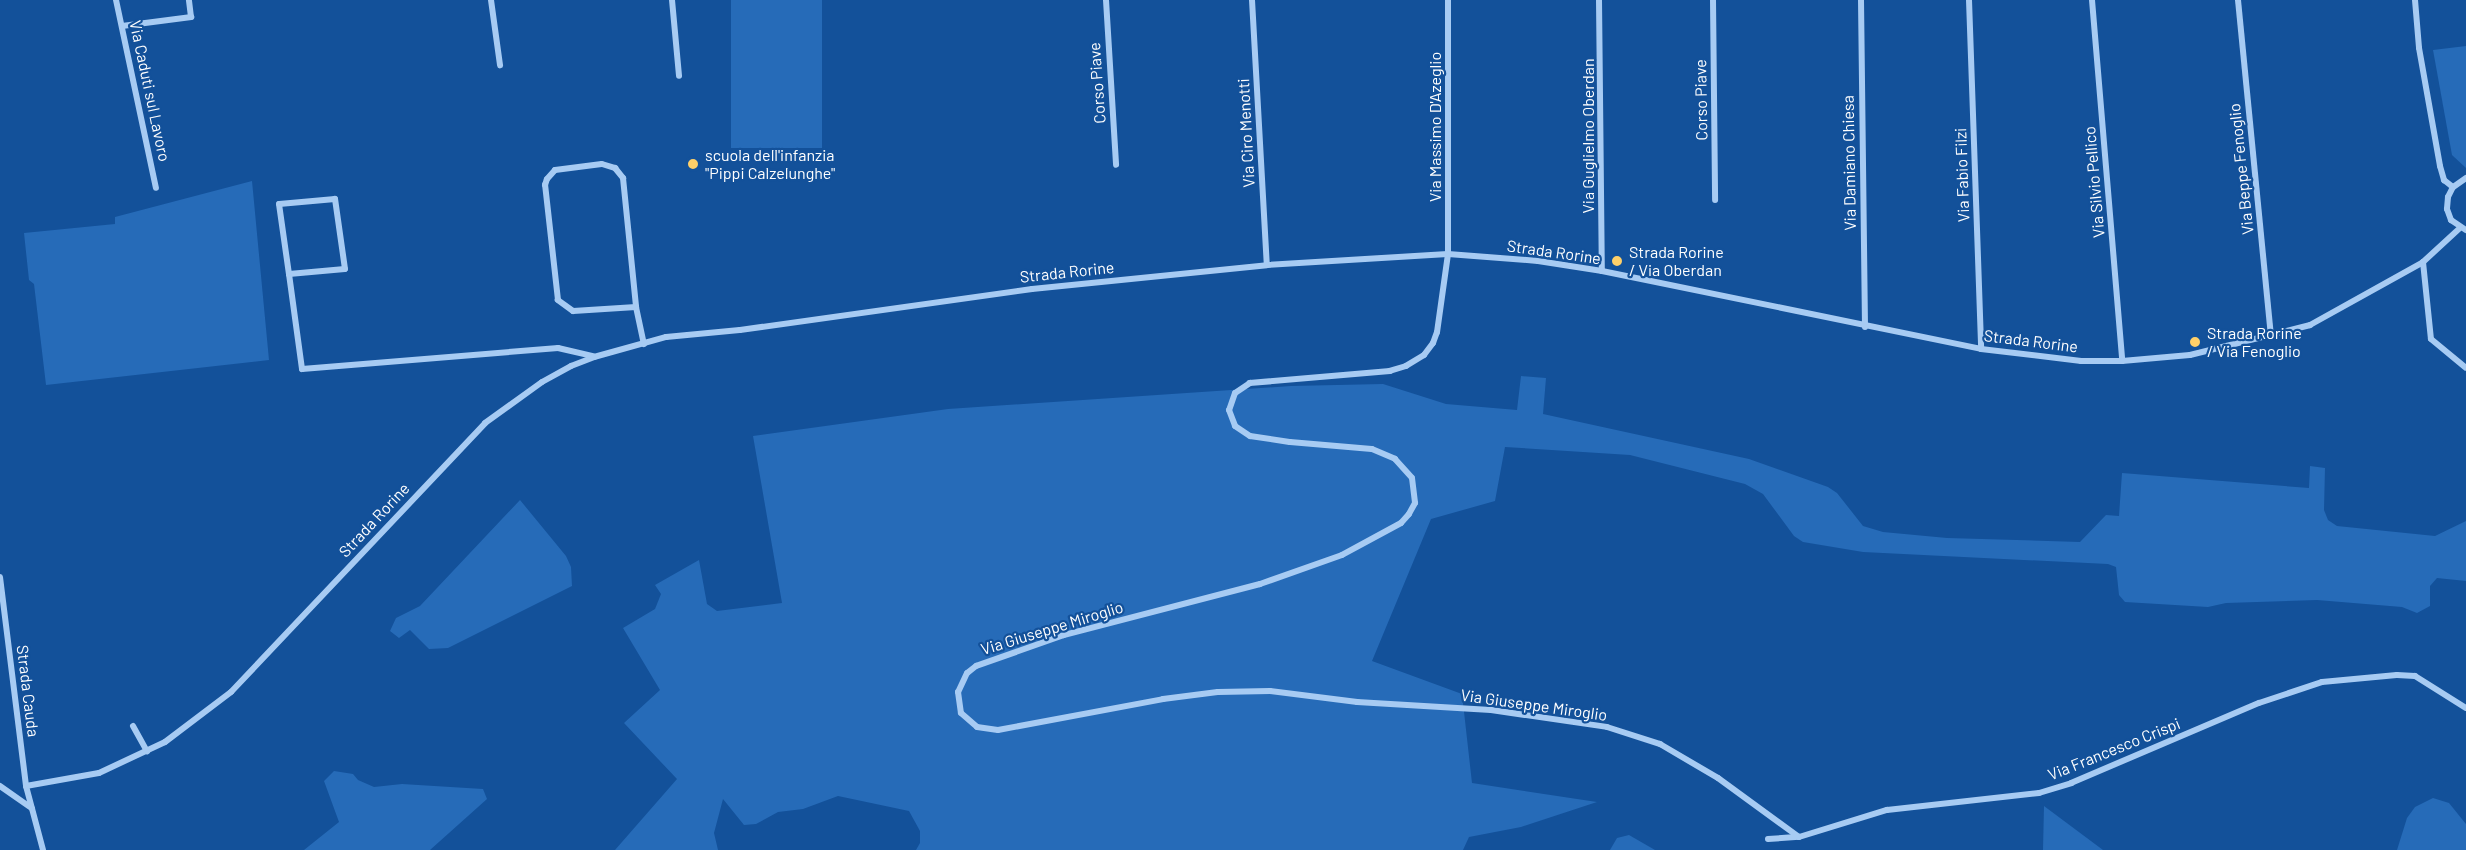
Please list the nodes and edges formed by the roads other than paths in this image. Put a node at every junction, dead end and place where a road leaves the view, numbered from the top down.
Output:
1 (116, 0) edge
2 (189, 0) edge
3 (491, 0) edge
4 (672, 0) edge
5 (1106, 0) edge
6 (1252, 0) edge
7 (1448, 0) edge
8 (1599, 0) edge
9 (1713, 0) edge
10 (1861, 0) edge
11 (1969, 0) edge
12 (2092, 0) edge
13 (2238, 0) edge
14 (2415, 0) edge
15 (122, 26) junction
16 (500, 65) dead end
17 (679, 76) dead end
18 (1116, 165) dead end
19 (2466, 178) edge
20 (2453, 187) junction
21 (156, 188) dead end
22 (1715, 200) dead end
23 (2463, 229) edge
24 (1449, 254) junction
25 (2423, 262) junction
26 (1267, 265) junction
27 (1602, 272) junction
28 (289, 274) junction
29 (636, 308) junction
30 (1864, 327) junction
31 (2271, 336) junction
32 (644, 344) junction
33 (1981, 349) junction
34 (594, 357) junction
35 (2122, 361) junction
36 (2466, 368) edge
37 (0, 577) edge
38 (2466, 708) edge
39 (133, 726) dead end
40 (147, 751) junction
41 (0, 786) edge
42 (26, 786) junction
43 (32, 808) junction
44 (1799, 837) junction
45 (1768, 839) dead end
46 (44, 850) edge

1 - 15 street, Via Caduti sul Lavoro
2 - 15 street
3 - 16 street
4 - 17 street
5 - 18 street, Corso Piave
6 - 26 street, Via Ciro Menotti
7 - 24 street, Via Massimo D'Azeglio
8 - 27 street, Via Guglielmo Oberdan
9 - 22 street, Corso Piave
10 - 30 street, Via Damiano Chiesa
11 - 33 street, Via Fabio Filzi
12 - 35 street, Via Silvio Pellico
13 - 31 street, Via Beppe Fenoglio
14 - 20 street
15 - 21 street, Via Caduti sul Lavoro
19 - 20 street
20 - 23 street
23 - 25 street, Strada Rorine
24 - 26 street, Strada Rorine
24 - 27 street, Strada Rorine
24 - 44 street, Via Giuseppe Miroglio
25 - 31 street, Strada Rorine
25 - 36 street
26 - 32 street, Strada Rorine
27 - 30 street, Strada Rorine
28 - 28 street
28 - 34 street
29 - 29 street
29 - 32 street
30 - 33 street, Strada Rorine
31 - 35 street, Strada Rorine
32 - 34 street, Strada Rorine
33 - 35 street, Strada Rorine
34 - 40 street, Strada Rorine
37 - 42 street, Strada Cauda
38 - 44 street, Via Francesco Crispi
39 - 40 street
40 - 42 street, Strada Rorine
41 - 43 street
42 - 43 street, Strada Cauda
43 - 46 street, Strada Cauda
44 - 45 street, Via Francesco Crispi

